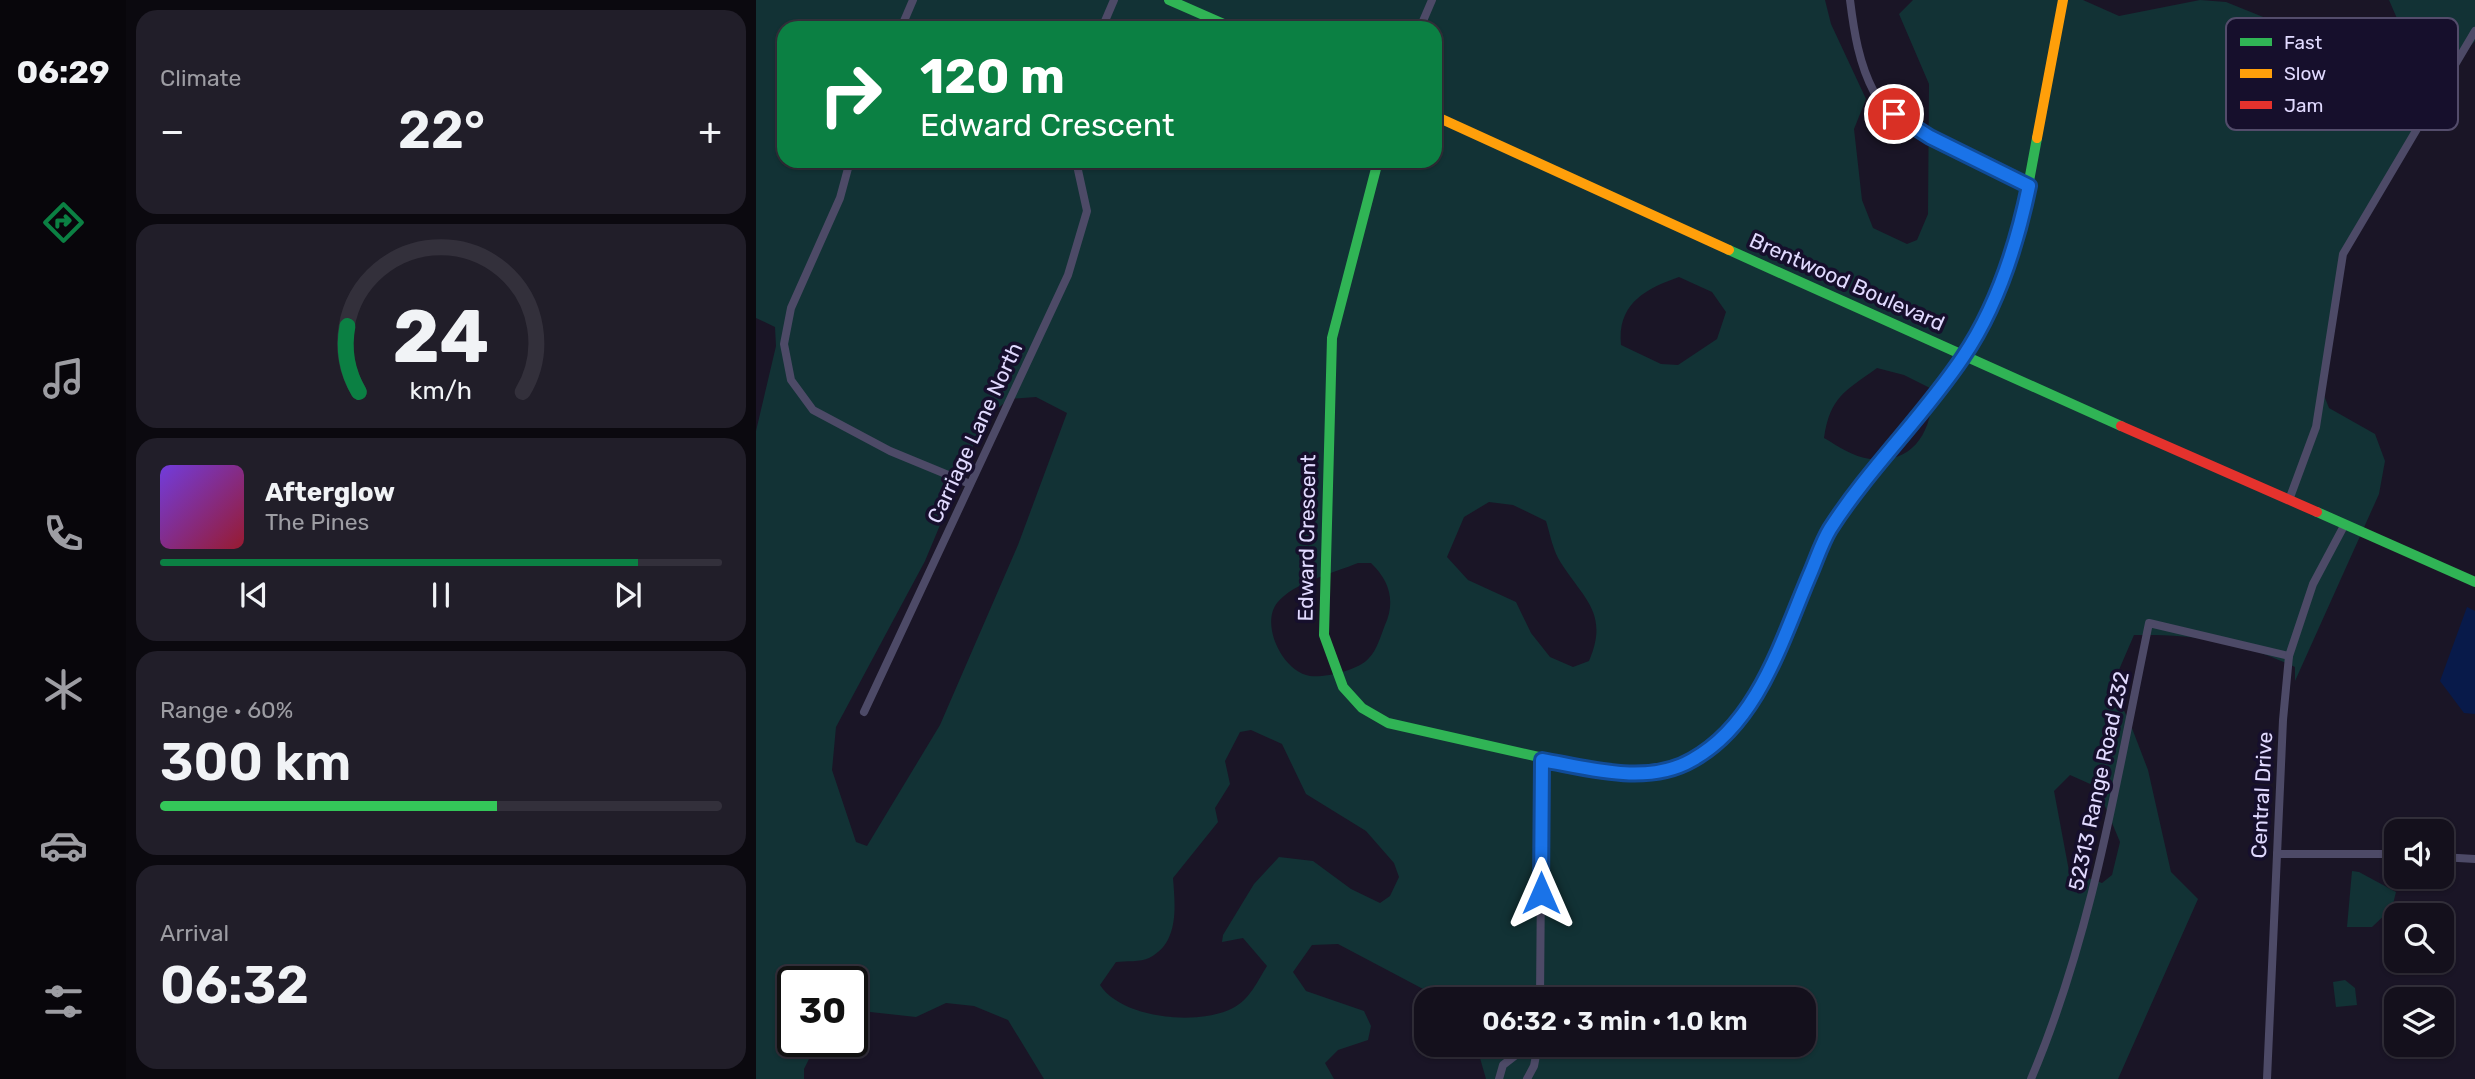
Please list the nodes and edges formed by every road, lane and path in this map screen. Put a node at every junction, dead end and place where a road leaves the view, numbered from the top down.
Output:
1 (913, 0) edge
2 (1114, 0) edge
3 (1168, 0) edge
4 (1432, 0) edge
5 (1850, 0) edge
6 (2063, 0) edge
7 (904, 21) edge
8 (1105, 21) edge
9 (1217, 21) edge
10 (1423, 21) edge
11 (2475, 31) edge
12 (2458, 60) edge
13 (1442, 119) edge
14 (2416, 130) edge
15 (848, 168) edge
16 (1078, 168) edge
17 (1376, 168) edge
18 (2029, 186) junction
19 (1964, 357) junction
20 (970, 484) junction
21 (2289, 500) junction
22 (2345, 524) junction
23 (2475, 582) edge
24 (2288, 656) junction
25 (864, 712) dead end
26 (1542, 760) junction
27 (2277, 854) junction
28 (2384, 855) edge
29 (2454, 858) edge
30 (2475, 859) edge
31 (1540, 987) edge
32 (1513, 1057) edge
33 (1536, 1057) edge
34 (1499, 1079) edge
35 (1527, 1079) edge
36 (2031, 1079) edge
37 (2267, 1079) edge

1 - 7 street
2 - 8 street
3 - 9 street
4 - 10 street
5 - 18 street
6 - 18 street, Edward Crescent
11 - 12 street
13 - 19 street, Brentwood Boulevard
14 - 21 street
15 - 20 street
16 - 20 street, Carriage Lane North
17 - 26 street, Edward Crescent
18 - 19 street, Edward Crescent
19 - 21 street, Brentwood Boulevard
19 - 26 street, Edward Crescent
20 - 25 street, Carriage Lane North
21 - 22 street, Brentwood Boulevard
22 - 23 street, Brentwood Boulevard
22 - 24 street, Central Drive
24 - 27 street, Central Drive
24 - 36 street, 52313 Range Road 232
26 - 31 street
27 - 28 street
27 - 37 street, Central Drive
29 - 30 street
32 - 34 street
33 - 35 street

